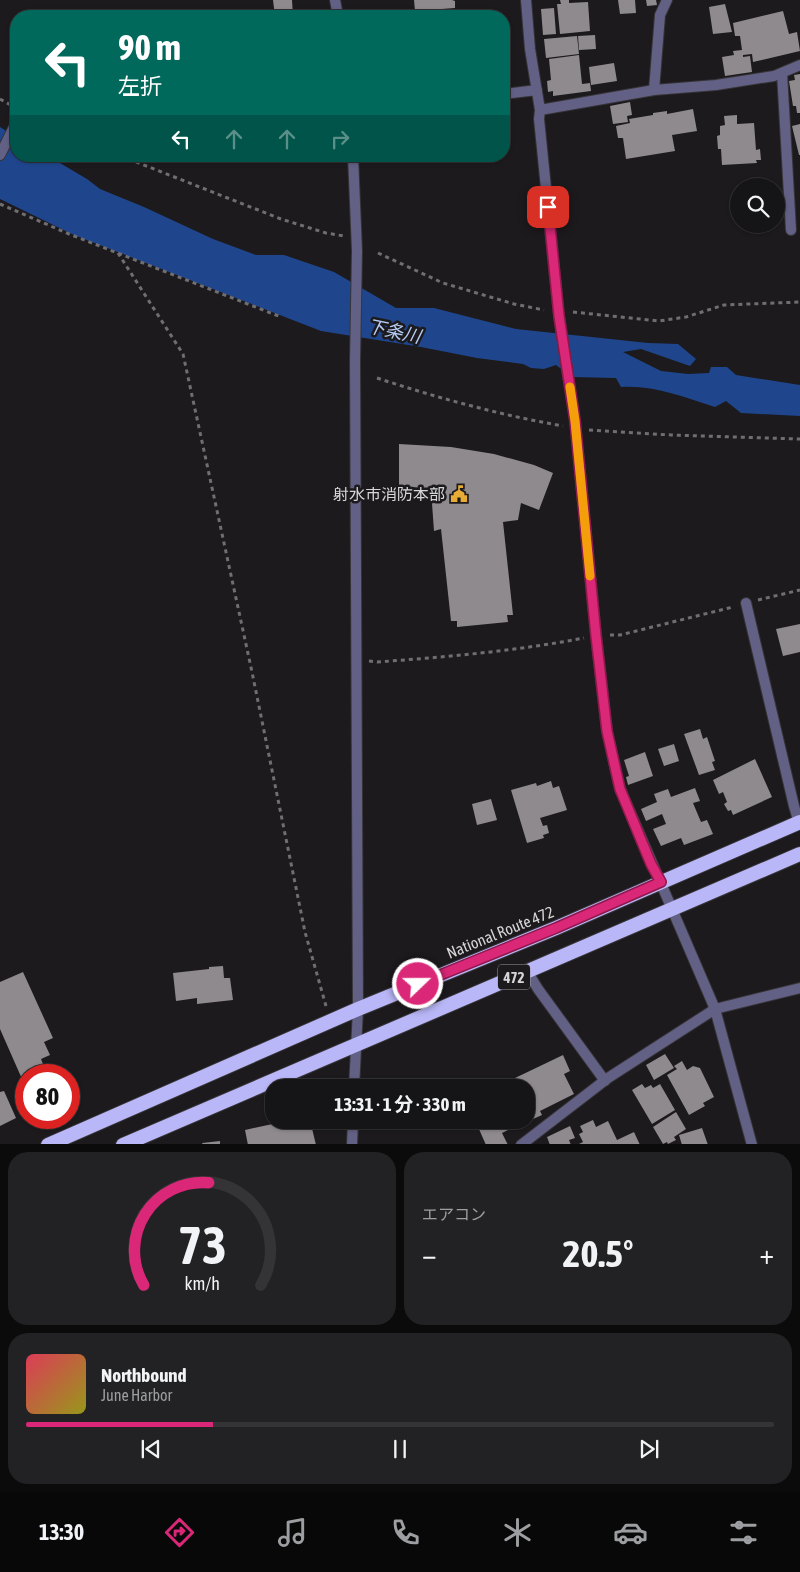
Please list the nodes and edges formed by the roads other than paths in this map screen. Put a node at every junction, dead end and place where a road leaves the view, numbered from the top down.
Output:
1 (526, 0) edge
2 (666, 0) edge
3 (800, 65) edge
4 (782, 73) junction
5 (537, 90) junction
6 (654, 90) junction
7 (510, 93) edge
8 (540, 110) junction
9 (10, 135) edge
10 (0, 155) edge
11 (353, 162) edge
12 (791, 230) dead end
13 (746, 603) road end
14 (800, 823) edge
15 (800, 854) edge
16 (661, 882) junction
17 (672, 909) junction
18 (527, 971) junction
19 (800, 988) edge
20 (358, 1009) junction
21 (715, 1009) junction
22 (356, 1045) junction
23 (354, 1079) edge
24 (605, 1081) junction
25 (353, 1129) edge
26 (536, 1140) edge
27 (48, 1144) edge
28 (124, 1144) edge
29 (352, 1144) edge
30 (521, 1144) edge
31 (752, 1144) edge

1 - 5 street
2 - 6 street
3 - 4 street
4 - 6 street
4 - 12 street
5 - 7 street
5 - 8 street
6 - 8 street
8 - 16 street
9 - 10 street
11 - 20 street
13 - 14 street
14 - 16 highway, National Route 472 / 472
15 - 17 highway, 472
16 - 17 street
16 - 20 highway, National Route 472 / 472
17 - 18 highway, 472
17 - 21 street
18 - 22 highway, 472
18 - 24 street
19 - 21 street
20 - 22 street
20 - 27 highway, National Route 472 / 472
21 - 24 street
21 - 31 street
22 - 23 street
22 - 28 highway, 472
24 - 26 street
25 - 29 street
26 - 30 street

